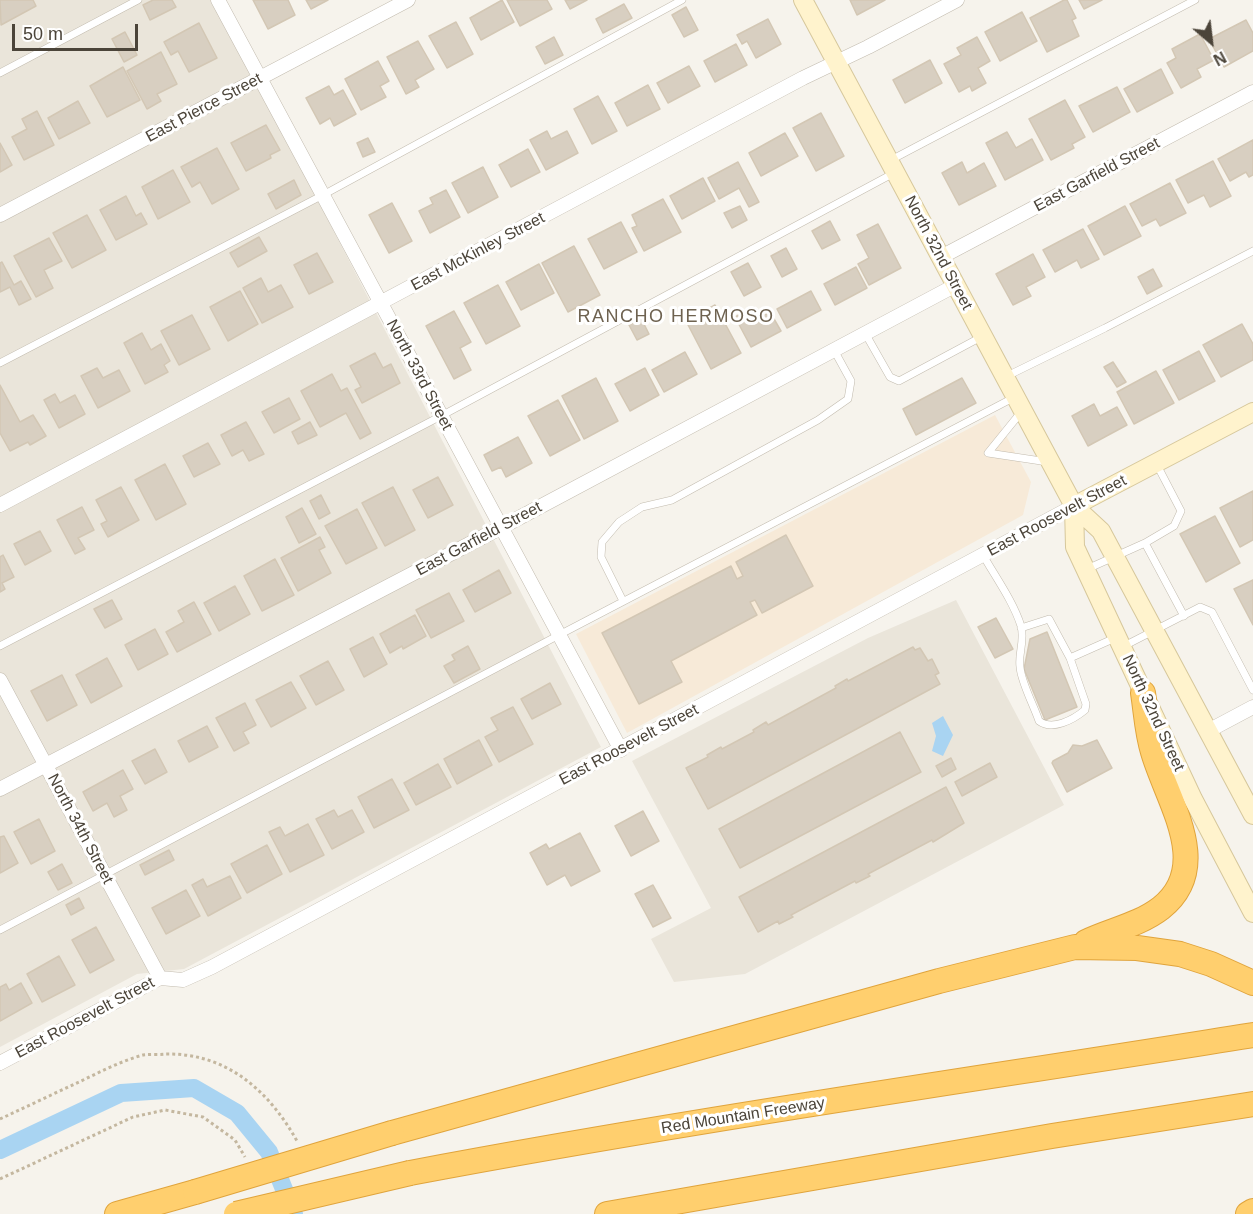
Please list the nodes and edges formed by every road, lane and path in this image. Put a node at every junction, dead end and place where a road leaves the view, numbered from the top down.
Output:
1 (138, 0) edge
2 (218, 0) edge
3 (408, 0) edge
4 (682, 0) edge
5 (803, 0) edge
6 (957, 0) edge
7 (1195, 0) edge
8 (836, 62) junction
9 (0, 73) edge
10 (259, 78) junction
11 (1253, 92) edge
12 (892, 166) junction
13 (323, 195) junction
14 (0, 215) edge
15 (1253, 250) edge
16 (941, 257) junction
17 (956, 285) junction
18 (381, 304) junction
19 (865, 333) junction
20 (983, 336) junction
21 (834, 350) junction
22 (0, 363) edge
23 (1005, 378) junction
24 (1019, 403) junction
25 (1253, 412) edge
26 (441, 416) junction
27 (1051, 463) junction
28 (1156, 463) junction
29 (0, 506) edge
30 (1074, 506) junction
31 (500, 528) junction
32 (1145, 543) junction
33 (983, 555) junction
34 (1114, 556) junction
35 (1086, 570) junction
36 (623, 601) junction
37 (1184, 616) junction
38 (1022, 628) junction
39 (1154, 630) junction
40 (559, 634) junction
41 (1119, 642) junction
42 (0, 646) edge
43 (1070, 658) junction
44 (0, 681) edge
45 (1253, 690) edge
46 (1143, 693) junction
47 (1252, 710) edge
48 (1208, 731) junction
49 (621, 750) junction
50 (45, 765) junction
51 (0, 789) edge
52 (1253, 815) edge
53 (105, 875) junction
54 (1253, 913) edge
55 (0, 930) edge
56 (1075, 947) junction
57 (160, 978) junction
58 (1253, 983) edge
59 (1246, 1036) edge
60 (0, 1063) edge
61 (1241, 1106) edge
62 (0, 1119) edge
63 (298, 1144) dead end
64 (248, 1160) dead end
65 (0, 1179) edge
66 (1253, 1211) edge
67 (117, 1214) edge
68 (236, 1214) edge
69 (607, 1214) edge
70 (1248, 1214) edge

1 - 9 lane
2 - 10 street, North 33rd Street
3 - 10 street, East Pierce Street
4 - 13 lane
5 - 8 main road, North 32nd Street
6 - 8 street, East McKinley Street
7 - 12 lane
8 - 12 main road, North 32nd Street
8 - 18 street, East McKinley Street
10 - 13 street, North 33rd Street
10 - 14 street, East Pierce Street
11 - 16 street, East Garfield Street
12 - 16 main road, North 32nd Street
12 - 26 lane
13 - 18 street, North 33rd Street
13 - 22 lane
15 - 23 lane
16 - 17 main road, North 32nd Street
17 - 19 street, East Garfield Street
17 - 20 main road, North 32nd Street
18 - 26 street, North 33rd Street
18 - 29 street, East McKinley Street
19 - 20 lane
19 - 21 street, East Garfield Street
20 - 23 main road, North 32nd Street
21 - 31 street, East Garfield Street
21 - 36 lane
23 - 24 main road, North 32nd Street
24 - 27 main road, North 32nd Street
24 - 27 lane
24 - 36 lane
25 - 28 main road, East Roosevelt Street
26 - 31 street, North 33rd Street
26 - 42 lane
27 - 30 main road, North 32nd Street
28 - 30 main road, East Roosevelt Street
28 - 32 lane
30 - 33 street, East Roosevelt Street
30 - 34 main road, North 32nd Street
30 - 35 main road, North 32nd Street
31 - 40 street, North 33rd Street
31 - 50 street, East Garfield Street
32 - 34 lane
32 - 37 lane
33 - 38 lane
33 - 49 street, East Roosevelt Street
34 - 35 lane
34 - 39 main road, North 32nd Street
35 - 41 main road, North 32nd Street
36 - 40 lane
37 - 39 lane
37 - 45 lane
38 - 43 lane
38 - 43 lane
39 - 41 lane
39 - 48 main road, North 32nd Street
40 - 49 street, North 33rd Street
40 - 53 lane
41 - 43 lane
41 - 46 main road, North 32nd Street
44 - 50 street, North 34th Street
46 - 54 main road, North 32nd Street
46 - 56 highway
47 - 48 street
48 - 52 main road, North 32nd Street
49 - 57 street, East Roosevelt Street
50 - 51 street, East Garfield Street
50 - 53 street, North 34th Street
53 - 55 lane
53 - 57 street, North 34th Street
56 - 58 highway
56 - 67 highway, bridge
57 - 60 street, East Roosevelt Street
59 - 68 highway, Red Mountain Freeway, bridge
61 - 69 highway
62 - 63 path
64 - 65 path
66 - 70 highway

